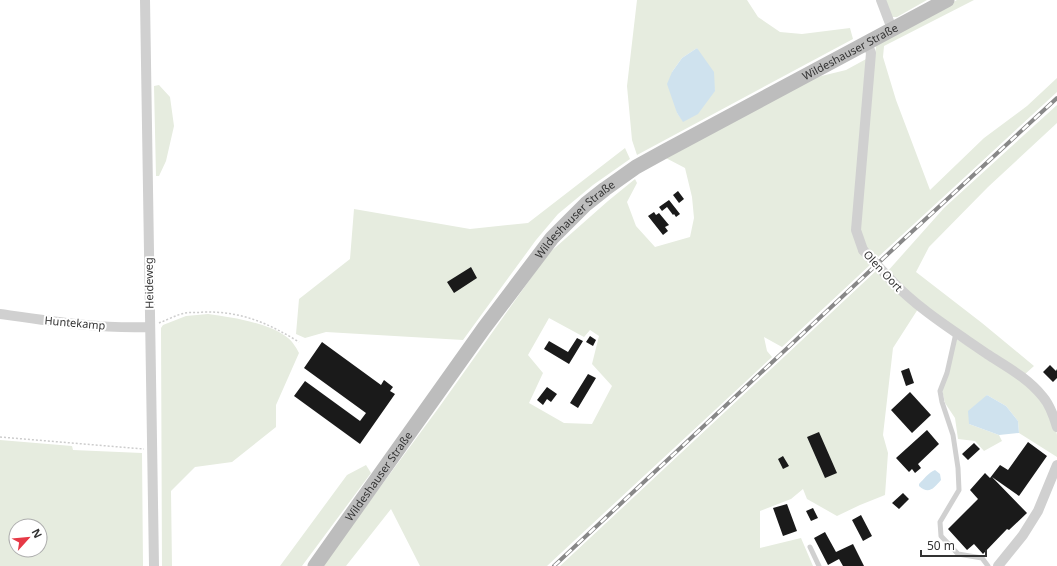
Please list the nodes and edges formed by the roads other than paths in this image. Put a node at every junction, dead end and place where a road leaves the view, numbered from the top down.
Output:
1 (145, 0) edge
2 (881, 0) edge
3 (947, 0) edge
4 (892, 29) junction
5 (867, 42) junction
6 (0, 314) edge
7 (150, 327) junction
8 (956, 333) junction
9 (1057, 427) edge
10 (1057, 465) edge
11 (810, 547) dead end
12 (154, 566) edge
13 (315, 566) edge
14 (819, 566) edge
15 (988, 566) edge
16 (998, 566) edge

1 - 7 street, Heideweg
2 - 4 street
3 - 4 main road, Wildeshauser Straße
4 - 5 main road, Wildeshauser Straße
5 - 8 street, Olen Oort, bridge
5 - 13 main road, Wildeshauser Straße
6 - 7 street, Huntekamp
7 - 12 street, Heideweg
8 - 9 street, Olen Oort
8 - 15 lane
10 - 16 street
11 - 14 lane

